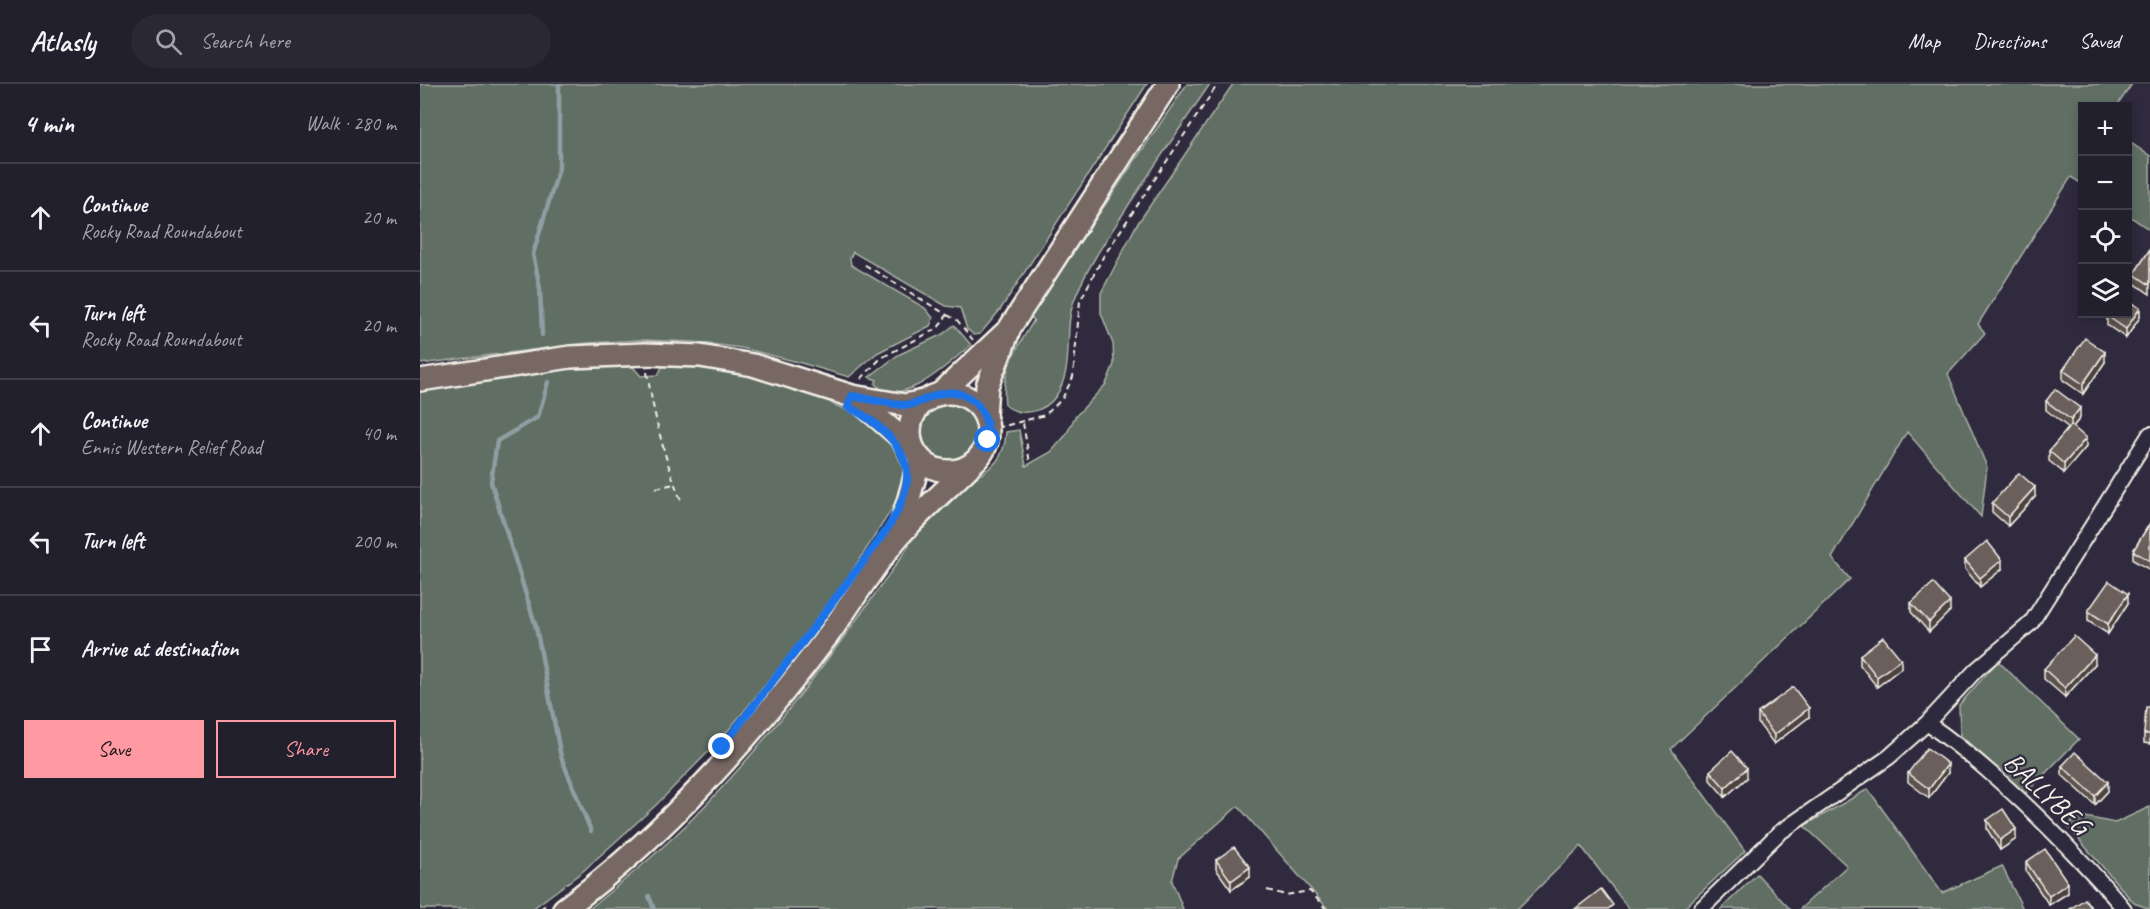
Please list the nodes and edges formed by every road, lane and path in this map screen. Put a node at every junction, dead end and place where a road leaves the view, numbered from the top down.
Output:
1 (1168, 84) edge
2 (1218, 84) edge
3 (862, 263) dead end
4 (947, 315) junction
5 (1011, 326) junction
6 (976, 343) dead end
7 (645, 354) junction
8 (420, 380) edge
9 (852, 396) junction
10 (934, 397) junction
11 (987, 422) junction
12 (1023, 423) junction
13 (2150, 434) edge
14 (916, 453) junction
15 (1030, 463) dead end
16 (969, 466) junction
17 (674, 484) junction
18 (656, 488) dead end
19 (682, 503) dead end
20 (898, 537) junction
21 (1927, 723) junction
22 (1267, 890) dead end
23 (556, 906) edge
24 (540, 909) edge
25 (1326, 909) edge
26 (1701, 909) edge
27 (2124, 909) edge

1 - 5 main road
2 - 12 path
3 - 4 path
4 - 6 path
4 - 9 path
5 - 10 main road
5 - 11 main road
7 - 8 main road
7 - 9 main road
7 - 17 path
9 - 10 main road
9 - 14 main road
10 - 11 main road
10 - 14 main road
11 - 12 path
11 - 16 main road
12 - 15 path
13 - 21 street
14 - 16 main road
14 - 20 main road
16 - 20 main road
17 - 18 path
17 - 19 path
20 - 23 main road
21 - 26 street
21 - 27 street, BALLYBEG
22 - 25 path
23 - 24 path

